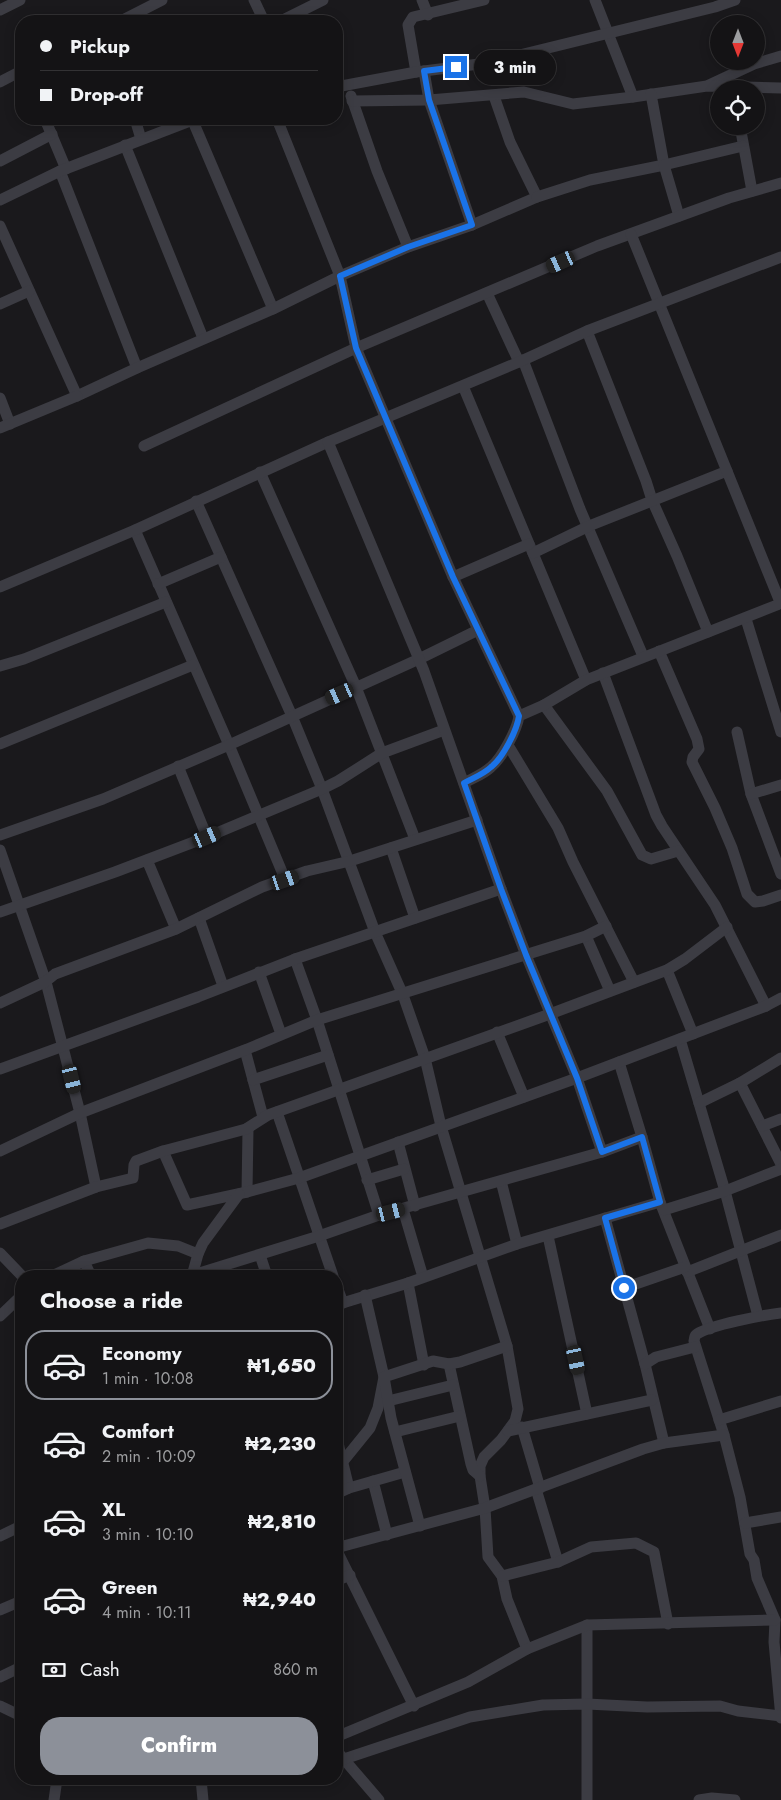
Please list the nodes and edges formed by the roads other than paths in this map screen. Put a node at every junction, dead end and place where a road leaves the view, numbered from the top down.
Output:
1 (20, 0) edge
2 (162, 0) edge
3 (254, 0) edge
4 (324, 0) edge
5 (422, 0) edge
6 (484, 0) edge
7 (595, 0) edge
8 (735, 0) edge
9 (0, 10) edge
10 (132, 15) edge
11 (261, 15) edge
12 (293, 15) edge
13 (428, 15) junction
14 (608, 32) junction
15 (781, 56) edge
16 (420, 71) junction
17 (15, 74) edge
18 (0, 82) edge
19 (348, 85) junction
20 (343, 86) edge
21 (707, 86) junction
22 (710, 86) edge
23 (765, 88) edge
24 (781, 88) edge
25 (652, 94) junction
26 (494, 96) junction
27 (633, 97) junction
28 (429, 100) junction
29 (352, 101) junction
30 (48, 125) edge
31 (136, 125) edge
32 (177, 125) edge
33 (196, 125) edge
34 (278, 125) edge
35 (52, 134) junction
36 (742, 135) edge
37 (140, 139) junction
38 (125, 145) junction
39 (744, 146) junction
40 (0, 161) edge
41 (664, 165) junction
42 (63, 170) junction
43 (781, 183) edge
44 (752, 191) junction
45 (537, 197) junction
46 (0, 200) edge
47 (680, 216) junction
48 (472, 225) junction
49 (0, 226) edge
50 (631, 234) junction
51 (408, 247) junction
52 (781, 257) edge
53 (340, 276) junction
54 (29, 291) junction
55 (487, 293) junction
56 (0, 304) edge
57 (659, 304) junction
58 (274, 309) junction
59 (587, 331) junction
60 (203, 338) junction
61 (356, 348) junction
62 (521, 361) junction
63 (137, 368) junction
64 (463, 386) junction
65 (77, 396) junction
66 (0, 398) edge
67 (385, 418) junction
68 (5, 426) edge
69 (328, 442) junction
70 (144, 446) dead end
71 (727, 471) junction
72 (260, 472) junction
73 (652, 500) junction
74 (196, 501) junction
75 (589, 526) junction
76 (135, 530) junction
77 (531, 548) junction
78 (221, 557) junction
79 (453, 577) junction
80 (158, 584) junction
81 (0, 588) edge
82 (166, 602) junction
83 (746, 619) junction
84 (478, 630) junction
85 (708, 632) junction
86 (659, 651) junction
87 (643, 656) junction
88 (419, 659) junction
89 (193, 665) junction
90 (0, 666) edge
91 (603, 673) junction
92 (586, 680) junction
93 (356, 687) junction
94 (544, 705) junction
95 (292, 716) junction
96 (519, 716) junction
97 (780, 727) edge
98 (444, 730) junction
99 (737, 732) dead end
100 (0, 744) edge
101 (229, 745) junction
102 (508, 745) junction
103 (382, 753) junction
104 (178, 766) junction
105 (464, 783) junction
106 (781, 785) edge
107 (322, 789) junction
108 (751, 794) junction
109 (259, 815) junction
110 (477, 820) junction
111 (0, 836) edge
112 (207, 837) junction
113 (415, 840) junction
114 (391, 848) junction
115 (0, 850) edge
116 (678, 851) junction
117 (146, 860) junction
118 (350, 861) junction
119 (779, 862) edge
120 (781, 874) edge
121 (285, 880) junction
122 (501, 889) junction
123 (781, 895) edge
124 (19, 904) junction
125 (0, 912) edge
126 (199, 918) junction
127 (415, 918) junction
128 (606, 926) junction
129 (727, 927) junction
130 (176, 929) junction
131 (376, 932) junction
132 (586, 936) junction
133 (526, 955) junction
134 (295, 959) junction
135 (667, 970) junction
136 (259, 972) junction
137 (46, 982) junction
138 (634, 982) junction
139 (223, 986) junction
140 (610, 992) junction
141 (403, 995) junction
142 (781, 998) edge
143 (0, 1003) edge
144 (766, 1006) junction
145 (550, 1014) junction
146 (317, 1020) junction
147 (497, 1032) junction
148 (281, 1034) junction
149 (693, 1034) junction
150 (680, 1039) junction
151 (63, 1046) junction
152 (245, 1050) junction
153 (328, 1055) junction
154 (425, 1058) junction
155 (781, 1058) edge
156 (619, 1062) junction
157 (0, 1069) edge
158 (577, 1078) junction
159 (253, 1080) junction
160 (740, 1083) junction
161 (339, 1089) junction
162 (524, 1097) junction
163 (700, 1103) junction
164 (277, 1112) junction
165 (80, 1113) junction
166 (264, 1116) junction
167 (781, 1119) edge
168 (441, 1126) junction
169 (762, 1126) junction
170 (246, 1129) junction
171 (642, 1137) junction
172 (398, 1142) junction
173 (0, 1150) edge
174 (163, 1151) junction
175 (602, 1152) junction
176 (360, 1155) junction
177 (781, 1164) edge
178 (404, 1169) junction
179 (781, 1169) edge
180 (299, 1178) junction
181 (367, 1180) junction
182 (501, 1181) junction
183 (96, 1187) junction
184 (725, 1191) junction
185 (462, 1192) junction
186 (243, 1193) junction
187 (415, 1206) junction
188 (662, 1206) junction
189 (403, 1209) junction
190 (378, 1215) junction
191 (605, 1218) junction
192 (0, 1224) edge
193 (781, 1235) edge
194 (319, 1236) junction
195 (548, 1236) junction
196 (517, 1244) junction
197 (740, 1251) junction
198 (0, 1253) edge
199 (198, 1254) junction
200 (260, 1255) junction
201 (480, 1257) junction
202 (84, 1261) junction
203 (16, 1270) edge
204 (65, 1270) edge
205 (88, 1270) edge
206 (194, 1270) edge
207 (210, 1270) edge
208 (265, 1270) edge
209 (331, 1270) edge
210 (686, 1270) junction
211 (423, 1277) junction
212 (408, 1283) junction
213 (624, 1288) junction
214 (365, 1295) junction
215 (15, 1302) edge
216 (343, 1303) edge
217 (781, 1313) edge
218 (0, 1316) edge
219 (758, 1316) junction
220 (710, 1329) junction
221 (507, 1346) junction
222 (695, 1347) junction
223 (449, 1364) junction
224 (645, 1364) junction
225 (424, 1365) junction
226 (384, 1378) junction
227 (453, 1385) junction
228 (652, 1400) junction
229 (781, 1401) edge
230 (388, 1402) junction
231 (587, 1414) junction
232 (460, 1416) junction
233 (719, 1420) junction
234 (522, 1427) junction
235 (508, 1430) junction
236 (395, 1432) junction
237 (724, 1435) junction
238 (664, 1443) junction
239 (343, 1462) edge
240 (405, 1472) junction
241 (343, 1473) edge
242 (480, 1476) junction
243 (373, 1481) junction
244 (349, 1488) junction
245 (538, 1489) junction
246 (343, 1491) edge
247 (485, 1508) junction
248 (781, 1517) edge
249 (745, 1523) junction
250 (420, 1526) junction
251 (15, 1529) edge
252 (387, 1535) junction
253 (0, 1536) edge
254 (343, 1547) edge
255 (343, 1562) edge
256 (558, 1562) junction
257 (350, 1574) junction
258 (502, 1576) junction
259 (343, 1578) edge
260 (15, 1603) edge
261 (0, 1610) edge
262 (774, 1620) junction
263 (668, 1624) junction
264 (587, 1625) junction
265 (778, 1641) edge
266 (527, 1649) junction
267 (15, 1670) edge
268 (0, 1677) edge
269 (587, 1704) junction
270 (0, 1706) edge
271 (414, 1706) junction
272 (15, 1713) edge
273 (781, 1717) edge
274 (343, 1734) edge
275 (344, 1759) joint
276 (56, 1785) edge
277 (201, 1785) edge
278 (54, 1800) edge
279 (203, 1800) edge
280 (379, 1800) edge
281 (587, 1800) edge
282 (699, 1800) edge
283 (735, 1800) edge

1 - 9 street
2 - 10 street
3 - 11 street
4 - 12 street
5 - 13 street
6 - 13 street
7 - 14 street
8 - 14 street
13 - 16 street
14 - 16 street
14 - 27 street
15 - 21 street
16 - 19 street
16 - 28 street
17 - 18 street
19 - 20 street
19 - 29 street
21 - 22 street
21 - 25 street
23 - 24 street
25 - 27 street
25 - 41 street
26 - 27 street
26 - 28 street
26 - 45 street
28 - 29 street
28 - 48 street
29 - 51 street
30 - 35 street
31 - 37 street
32 - 37 street
33 - 58 street
34 - 53 street
35 - 40 street
35 - 42 street
36 - 39 street
37 - 38 street
38 - 42 street
38 - 60 street
39 - 41 street
39 - 44 street
41 - 45 street
41 - 47 street
42 - 46 street
42 - 63 street
43 - 44 street
44 - 47 street
45 - 48 street
47 - 50 street
48 - 51 street
49 - 54 street
50 - 55 street
50 - 57 street
51 - 53 street
52 - 57 street
53 - 58 street
53 - 61 street
54 - 56 street
54 - 65 street
55 - 61 street
55 - 62 street
57 - 59 street
57 - 71 street
58 - 60 street
59 - 62 street
59 - 73 street
60 - 63 street
61 - 67 street
61 - 70 street
62 - 64 street
62 - 75 street
63 - 65 street
64 - 67 street
64 - 77 street
65 - 68 street
66 - 68 street
67 - 69 street
67 - 79 street
69 - 72 street
69 - 88 street
71 - 73 street
71 - 83 street
72 - 74 street
72 - 93 street
73 - 75 street
73 - 85 street
74 - 76 street
74 - 78 street
75 - 77 street
75 - 87 street
76 - 80 street
76 - 81 street
77 - 79 street
77 - 92 street
78 - 80 street
78 - 95 street
79 - 84 street
80 - 82 street
82 - 89 street
82 - 90 street
83 - 85 street
83 - 97 street
84 - 88 street
84 - 96 street
85 - 86 street
86 - 87 street
86 - 123 street
87 - 91 street
88 - 93 street
88 - 98 street
89 - 100 street
89 - 101 street
91 - 92 street
91 - 116 street
92 - 94 street
93 - 95 street
93 - 103 street
94 - 96 street
94 - 116 street
95 - 101 street
95 - 107 street
96 - 102 street
98 - 103 street
98 - 105 street
99 - 108 street
101 - 104 street
101 - 109 street
102 - 105 street
102 - 128 street
103 - 107 street
103 - 113 street
104 - 111 street
104 - 112 street
105 - 110 street
106 - 108 street
107 - 109 street
107 - 118 street
108 - 119 street
109 - 112 street
109 - 121 street
110 - 113 street
110 - 122 street
112 - 117 street
113 - 114 street
114 - 118 street
114 - 127 street
115 - 124 street
116 - 129 street
117 - 124 street
117 - 130 street
118 - 121 street
118 - 131 street
119 - 120 street
121 - 126 street
122 - 127 street
122 - 133 street
124 - 125 street
124 - 137 street
126 - 130 street
126 - 139 street
127 - 131 street
128 - 132 street
128 - 138 street
129 - 135 street
129 - 144 street
130 - 137 street
131 - 134 street
131 - 141 street
132 - 133 street
132 - 140 street
133 - 141 street
133 - 145 street
134 - 136 street
134 - 146 street
135 - 138 street
135 - 149 street
136 - 139 street
136 - 148 street
137 - 143 street
137 - 151 street
138 - 140 street
139 - 151 street
140 - 145 street
141 - 146 street
141 - 154 street
142 - 144 street
144 - 149 street
145 - 147 street
145 - 158 street
146 - 148 street
146 - 153 street
147 - 154 street
147 - 162 street
148 - 152 street
149 - 150 street
150 - 156 street
150 - 163 street
151 - 157 street
151 - 165 street
152 - 159 street
152 - 165 street
153 - 159 street
153 - 161 street
154 - 161 street
154 - 168 street
155 - 160 street
156 - 158 street
156 - 171 street
158 - 162 street
158 - 175 street
159 - 166 street
160 - 163 street
160 - 169 street
161 - 164 street
161 - 176 street
162 - 168 street
163 - 184 street
164 - 166 street
164 - 180 street
165 - 173 street
165 - 183 street
166 - 170 street
167 - 169 street
168 - 172 street
168 - 185 street
169 - 177 street
170 - 174 street
170 - 186 street
171 - 175 street
171 - 188 street
172 - 176 street
172 - 178 street
174 - 183 street
174 - 186 street
175 - 182 street
176 - 180 street
176 - 181 street
178 - 181 street
178 - 187 street
179 - 184 street
180 - 186 street
180 - 194 street
181 - 190 street
182 - 185 street
182 - 196 street
183 - 192 street
184 - 188 street
184 - 197 street
185 - 187 street
185 - 201 street
186 - 199 street
187 - 189 street
188 - 191 street
188 - 210 street
189 - 190 street
189 - 211 street
190 - 194 street
191 - 195 street
191 - 213 street
193 - 197 street
194 - 200 street
194 - 209 street
195 - 196 street
195 - 231 street
196 - 201 street
197 - 210 street
197 - 219 street
198 - 203 street
199 - 202 street
199 - 206 street
200 - 207 street
200 - 208 street
201 - 211 street
201 - 221 street
202 - 204 street
202 - 205 street
210 - 213 street
210 - 220 street
211 - 212 street
212 - 214 street
212 - 225 street
213 - 224 street
214 - 216 street
214 - 226 street
215 - 218 street
217 - 219 street
219 - 220 street
220 - 222 street
221 - 223 street
221 - 235 street
222 - 224 street
222 - 233 street
223 - 225 street
223 - 227 street
224 - 228 street
225 - 226 street
226 - 230 street
226 - 239 street
227 - 230 street
227 - 232 street
228 - 231 street
228 - 238 street
229 - 233 street
230 - 236 street
231 - 234 street
232 - 236 street
232 - 242 street
233 - 237 street
234 - 235 street
234 - 245 street
235 - 242 street
236 - 240 street
237 - 238 street
237 - 249 street
238 - 245 street
240 - 243 street
240 - 250 street
241 - 244 street
242 - 247 street
243 - 244 street
243 - 252 street
244 - 246 street
245 - 247 street
245 - 256 street
247 - 250 street
247 - 258 street
248 - 249 street
249 - 262 street
250 - 252 street
251 - 253 street
252 - 254 street
255 - 257 street
256 - 258 street
256 - 263 street
257 - 259 street
257 - 271 street
258 - 266 street
260 - 261 street
262 - 263 street
262 - 265 street
263 - 264 street
264 - 266 street
264 - 269 street
265 - 273 street
266 - 271 street
267 - 268 street
269 - 273 street
269 - 275 street
269 - 281 street
270 - 272 street
271 - 274 street
275 - 280 street
276 - 278 street
277 - 279 street
282 - 283 street

